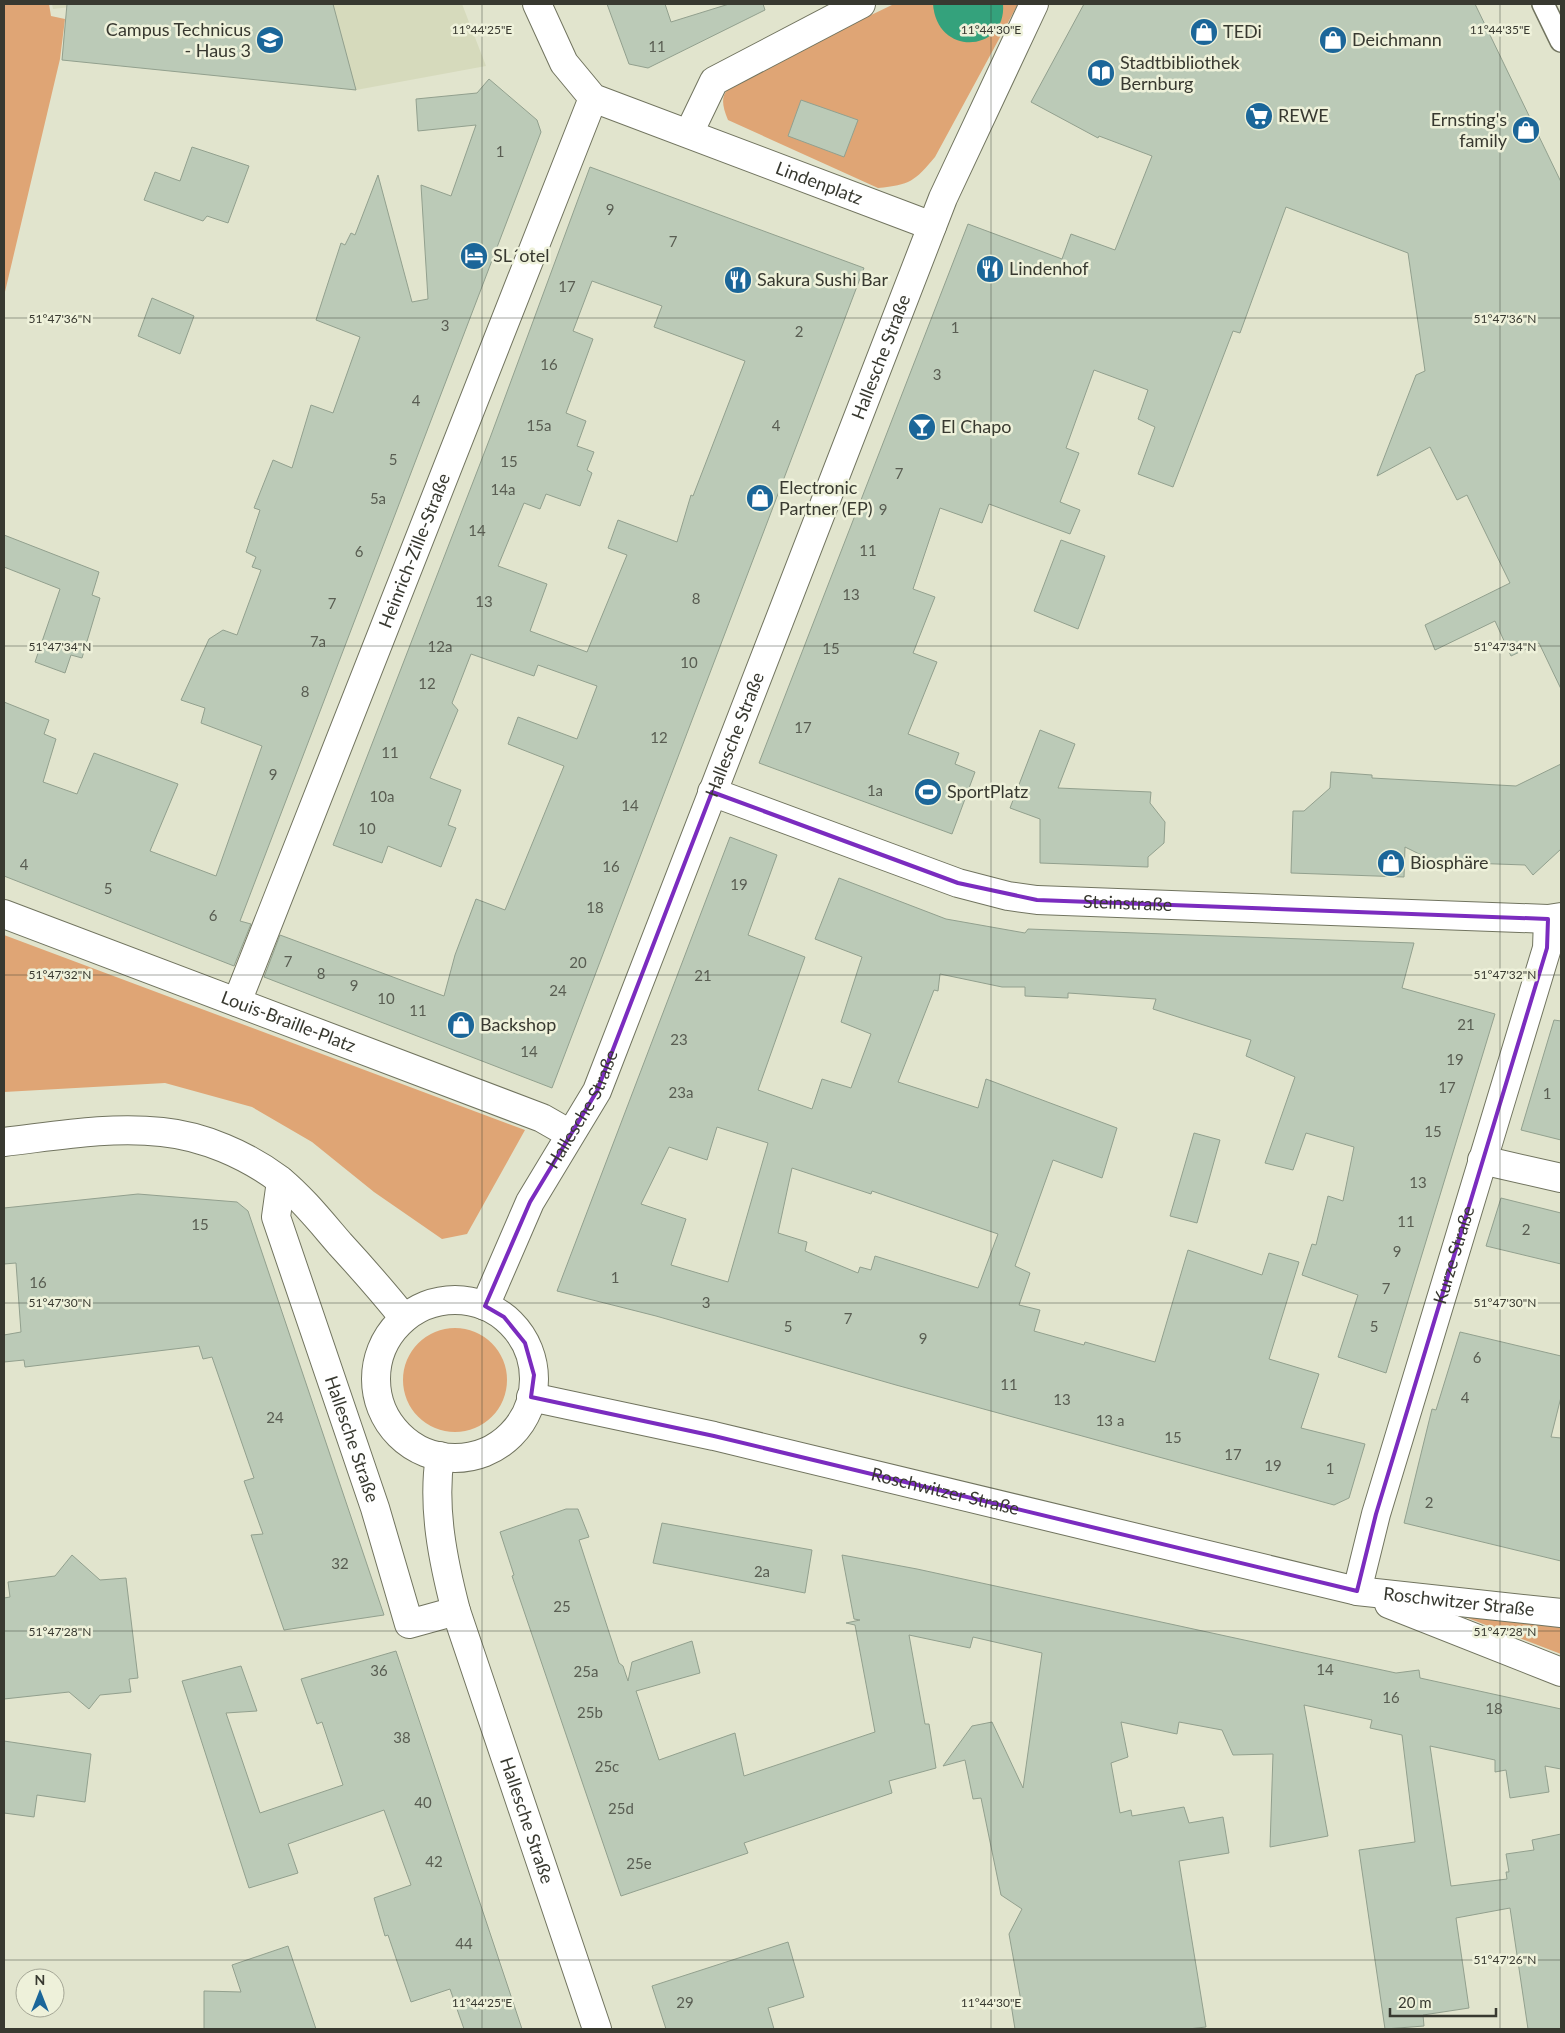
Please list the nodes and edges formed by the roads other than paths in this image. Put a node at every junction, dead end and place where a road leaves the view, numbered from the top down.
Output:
1 (537, 4) edge
2 (861, 4) edge
3 (1034, 4) edge
4 (1543, 4) edge
5 (1561, 41) edge
6 (593, 98) junction
7 (689, 134) junction
8 (932, 226) junction
9 (712, 792) junction
10 (4, 914) edge
11 (1555, 918) edge
12 (236, 1002) junction
13 (570, 1134) junction
14 (4, 1142) edge
15 (1482, 1160) junction
16 (1561, 1178) edge
17 (281, 1181) junction
18 (485, 1306) junction
19 (404, 1318) junction
20 (532, 1397) junction
21 (440, 1456) junction
22 (1357, 1591) junction
23 (456, 1611) junction
24 (1561, 1613) edge
25 (1561, 1672) edge
26 (597, 2029) edge

1 - 6 street
2 - 7 street
3 - 8 street
4 - 5 street
6 - 7 street, Lindenplatz
6 - 12 street, Heinrich-Zille-Straße
7 - 8 street, Lindenplatz
8 - 9 street, Hallesche Straße
9 - 11 street, Steinstraße
9 - 13 street, Hallesche Straße
10 - 12 street, Louis-Braille-Platz
11 - 15 street, Kurze Straße
12 - 13 street, Louis-Braille-Platz
13 - 18 street, Hallesche Straße
14 - 17 street
15 - 16 street
15 - 22 street, Kurze Straße
17 - 19 street
17 - 23 street, Hallesche Straße
18 - 19 street
18 - 20 street
19 - 21 street
20 - 21 street
20 - 22 street, Roschwitzer Straße
21 - 23 street, Hallesche Straße
22 - 24 street, Roschwitzer Straße
22 - 25 street, Roschwitzer Straße
23 - 26 street, Hallesche Straße

